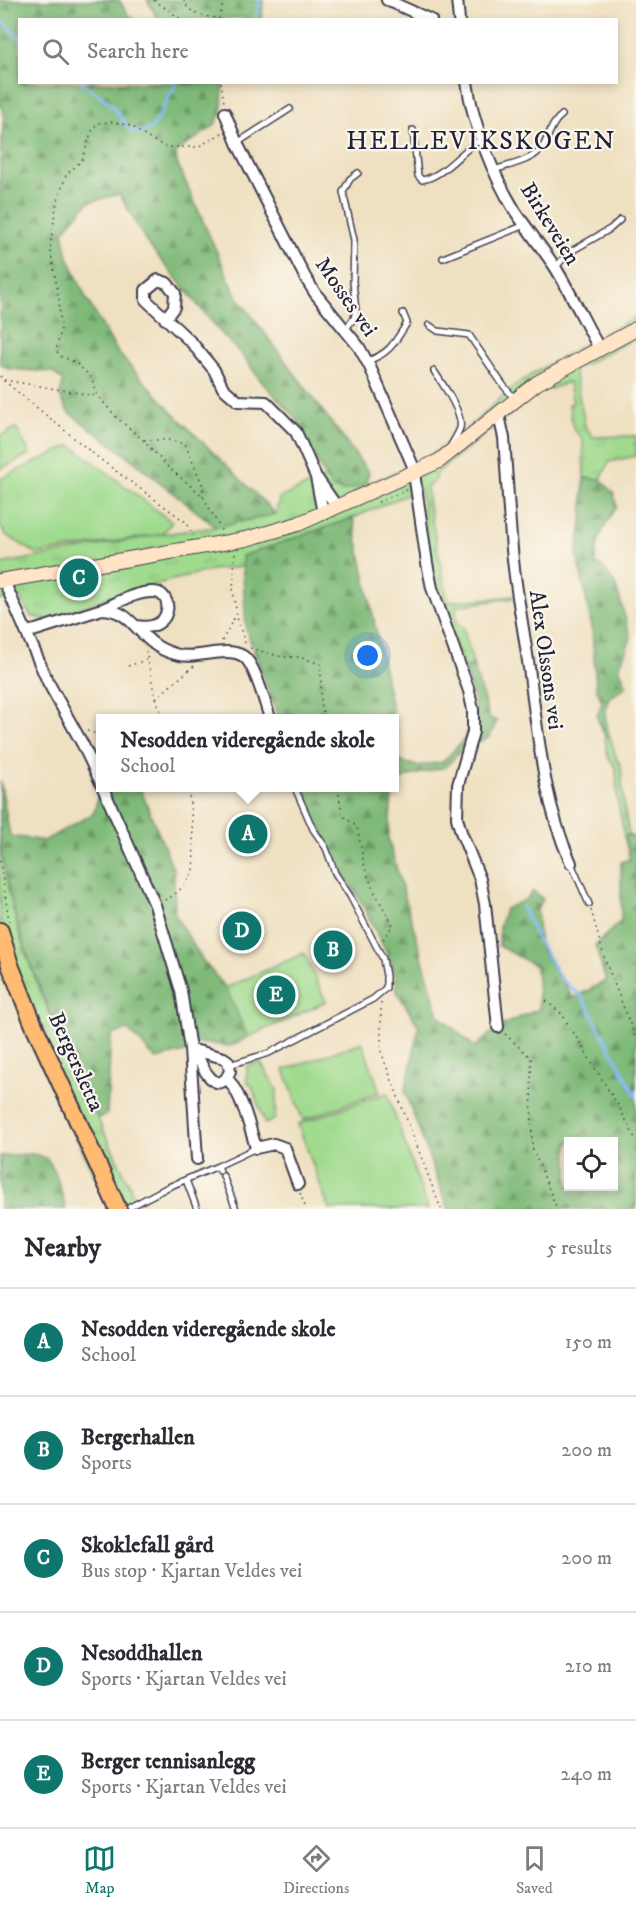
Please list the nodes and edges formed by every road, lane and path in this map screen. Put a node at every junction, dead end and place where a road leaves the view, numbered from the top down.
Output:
1 (154, 0) edge
2 (184, 0) edge
3 (224, 0) edge
4 (387, 0) edge
5 (457, 0) edge
6 (179, 18) edge
7 (215, 18) edge
8 (219, 18) edge
9 (427, 18) edge
10 (459, 18) edge
11 (221, 84) edge
12 (468, 84) edge
13 (290, 109) dead end
14 (225, 113) joint
15 (562, 115) dead end
16 (230, 127) junction
17 (413, 130) dead end
18 (482, 139) junction
19 (237, 143) junction
20 (494, 170) junction
21 (358, 173) dead end
22 (620, 220) dead end
23 (525, 225) junction
24 (443, 258) dead end
25 (555, 268) junction
26 (403, 313) dead end
27 (165, 319) dead end
28 (429, 325) dead end
29 (346, 329) junction
30 (636, 329) edge
31 (599, 348) junction
32 (366, 361) junction
33 (434, 371) dead end
34 (0, 376) edge
35 (3, 380) junction
36 (98, 396) junction
37 (515, 399) junction
38 (496, 415) junction
39 (144, 440) junction
40 (451, 453) junction
41 (414, 473) junction
42 (316, 477) junction
43 (203, 496) junction
44 (337, 507) junction
45 (323, 513) junction
46 (223, 533) dead end
47 (200, 548) junction
48 (235, 552) dead end
49 (2, 581) edge
50 (102, 609) junction
51 (136, 626) junction
52 (26, 632) junction
53 (148, 638) junction
54 (147, 660) junction
55 (128, 666) dead end
56 (161, 714) edge
57 (269, 714) edge
58 (324, 714) edge
59 (96, 772) edge
60 (105, 792) edge
61 (189, 792) edge
62 (298, 792) edge
63 (339, 792) edge
64 (0, 861) edge
65 (571, 863) joint
66 (589, 904) joint
67 (155, 905) junction
68 (5, 927) edge
69 (376, 947) junction
70 (386, 988) junction
71 (546, 1001) dead end
72 (498, 1027) joint
73 (636, 1040) edge
74 (193, 1051) junction
75 (229, 1065) junction
76 (227, 1078) junction
77 (636, 1140) edge
78 (256, 1149) junction
79 (197, 1159) dead end
80 (220, 1171) junction
81 (186, 1180) junction
82 (298, 1184) joint
83 (124, 1208) edge
84 (197, 1209) edge
85 (236, 1209) edge
86 (306, 1209) edge
87 (441, 1209) edge
88 (557, 1209) edge

1 - 6 path
2 - 7 path
3 - 8 path
4 - 9 street
5 - 10 street
11 - 14 path
12 - 18 street, Birkeveien
13 - 19 lane
14 - 16 street, Mosses vei
15 - 20 lane
16 - 19 street, Mosses vei
16 - 36 path
17 - 18 lane
18 - 20 street, Birkeveien
19 - 29 street, Mosses vei
20 - 23 street, Birkeveien
21 - 29 lane
22 - 25 lane
23 - 24 lane
23 - 25 street, Birkeveien
25 - 31 street, Birkeveien
26 - 32 lane
27 - 42 street
28 - 37 lane
29 - 32 street, Mosses vei
30 - 31 main road
31 - 37 main road
32 - 41 street, Mosses vei
33 - 40 lane
34 - 35 path
35 - 36 path
35 - 47 path
36 - 39 path
37 - 38 main road
38 - 40 main road
38 - 65 street, Alex Olssons vei
39 - 43 path
39 - 43 path
40 - 41 main road
41 - 44 main road
41 - 72 street, Mosses vei
42 - 44 street
42 - 45 street
43 - 46 path
44 - 45 main road
45 - 47 main road
47 - 49 main road
48 - 58 path
49 - 52 street
50 - 51 street
50 - 51 street
50 - 52 street
51 - 53 street
52 - 59 street
53 - 54 path
53 - 57 street
54 - 55 path
54 - 56 path
60 - 67 street
61 - 67 path
62 - 69 lane
63 - 69 path
64 - 68 path
65 - 66 lane, Alex Olssons vei
66 - 73 path
67 - 74 street
68 - 83 main road, Bergersletta
69 - 70 lane
70 - 75 lane
70 - 87 path
71 - 77 path
72 - 88 path
74 - 75 street
74 - 76 street
74 - 79 street
75 - 76 street
76 - 78 street
78 - 80 lane
78 - 82 street
80 - 81 lane
80 - 85 lane
81 - 83 lane
81 - 84 lane
82 - 86 path

